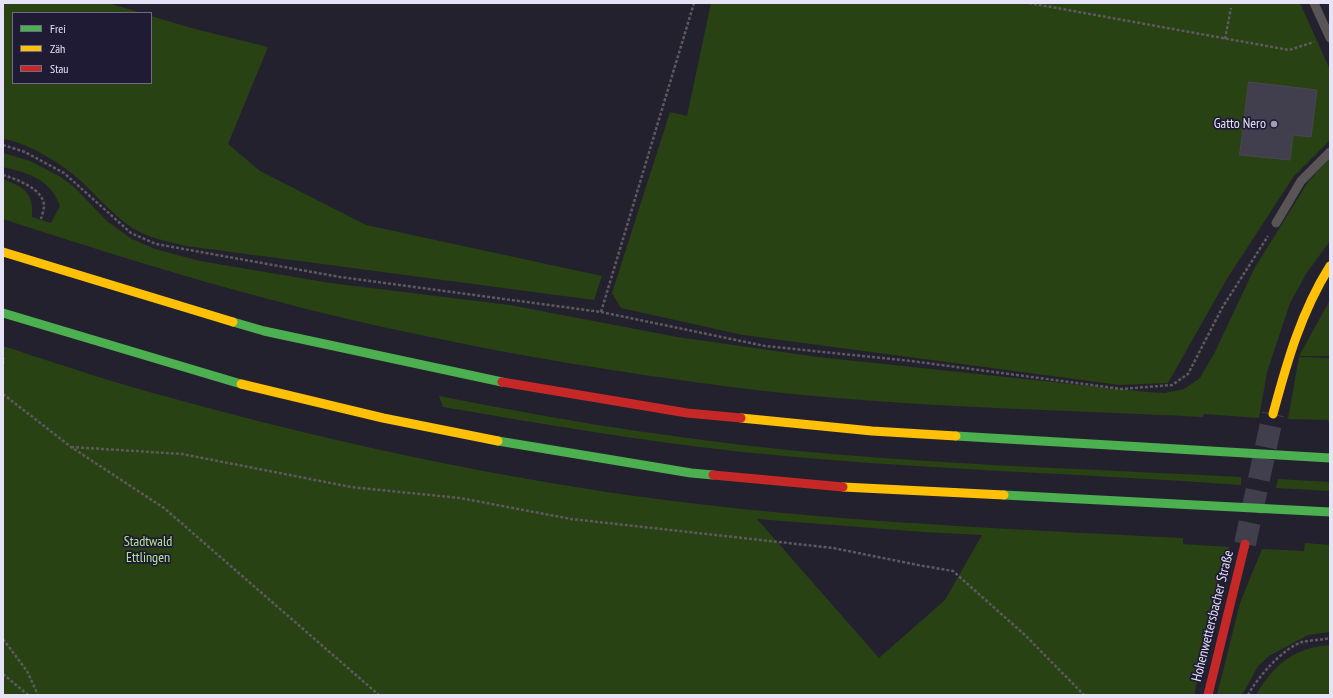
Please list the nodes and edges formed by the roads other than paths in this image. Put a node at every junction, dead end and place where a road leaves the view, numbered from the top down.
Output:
1 (1314, 3) edge
2 (1330, 37) edge
3 (1330, 152) edge
4 (1276, 223) road end
5 (3, 252) edge
6 (1330, 266) edge
7 (3, 313) edge
8 (1273, 414) tunnel mouth
9 (1330, 458) edge
10 (1330, 512) edge
11 (1245, 544) tunnel mouth
12 (1208, 695) edge

1 - 2 lane
3 - 4 lane
5 - 9 main road
6 - 8 main road
7 - 10 main road
11 - 12 main road, Hohenwettersbacher Straße

